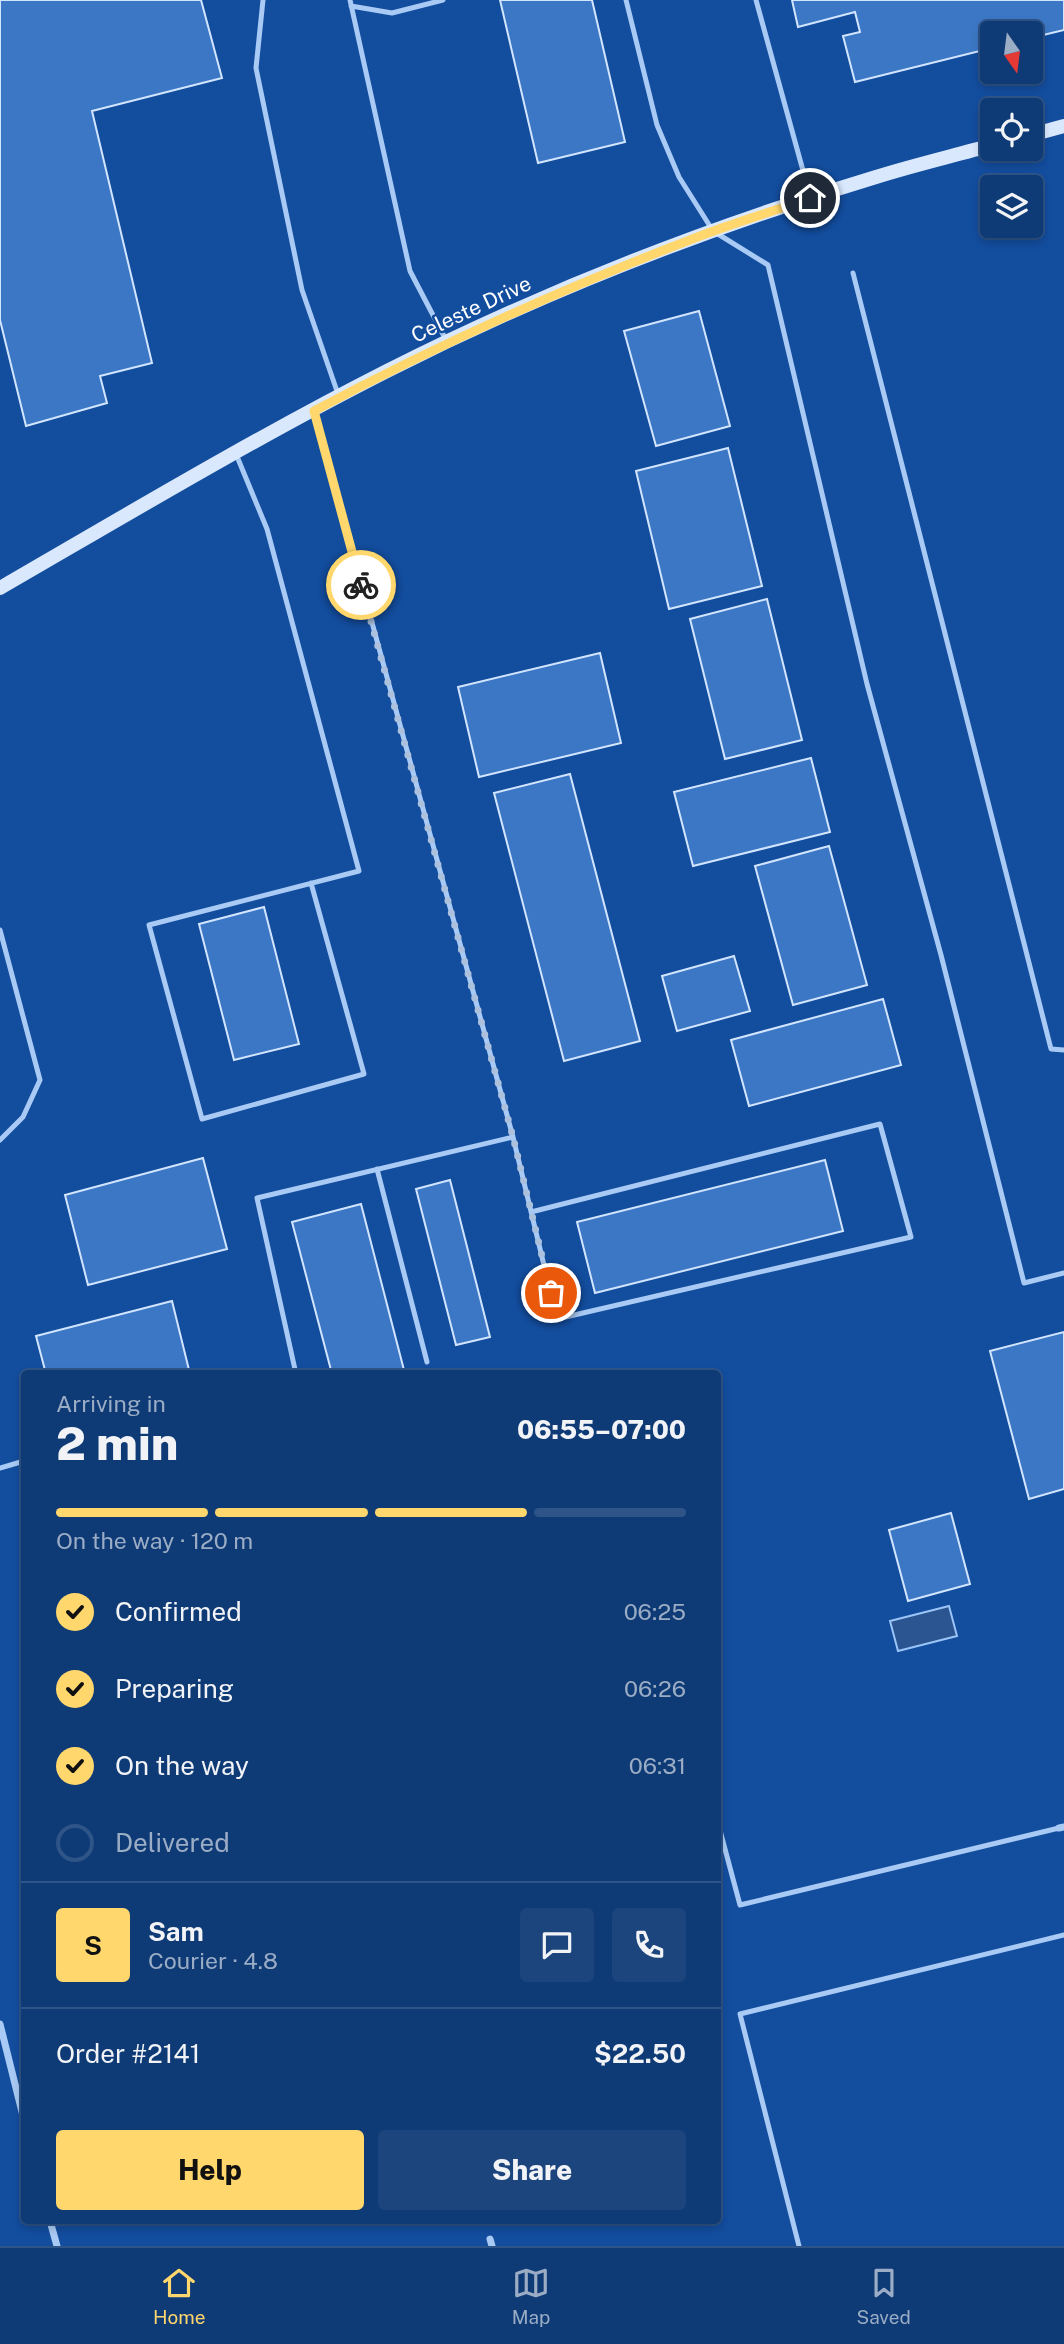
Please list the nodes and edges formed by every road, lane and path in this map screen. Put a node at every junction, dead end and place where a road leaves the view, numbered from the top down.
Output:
1 (263, 0) edge
2 (443, 0) edge
3 (626, 0) edge
4 (756, 0) edge
5 (350, 3) edge
6 (1064, 126) edge
7 (1043, 132) edge
8 (980, 148) edge
9 (810, 198) junction
10 (713, 231) junction
11 (853, 272) dead end
12 (447, 343) junction
13 (339, 397) junction
14 (314, 411) junction
15 (235, 453) junction
16 (0, 588) edge
17 (311, 883) junction
18 (0, 930) edge
19 (1064, 1050) edge
20 (513, 1137) junction
21 (0, 1140) edge
22 (377, 1169) junction
23 (531, 1212) junction
24 (1064, 1273) edge
25 (427, 1362) dead end
26 (295, 1370) edge
27 (21, 1462) edge
28 (0, 1468) edge
29 (1062, 1828) edge
30 (721, 1834) edge
31 (1064, 1935) edge
32 (0, 2025) edge
33 (21, 2093) edge
34 (51, 2224) edge
35 (57, 2246) edge
36 (799, 2246) edge

1 - 13 lane
2 - 5 lane
3 - 10 lane
4 - 9 lane
5 - 12 lane
6 - 7 street
8 - 9 street, Celeste Drive
9 - 10 street, Celeste Drive
10 - 12 street, Celeste Drive
10 - 24 lane
11 - 19 lane
12 - 13 street, Celeste Drive
13 - 14 street, Celeste Drive
14 - 15 street, Celeste Drive
14 - 20 lane
15 - 16 street, Celeste Drive
15 - 17 lane
17 - 17 lane
18 - 21 lane
20 - 22 lane
20 - 23 lane
22 - 25 lane
22 - 26 lane
23 - 23 lane
27 - 28 lane
29 - 30 lane
31 - 36 lane
32 - 33 street
34 - 35 street

